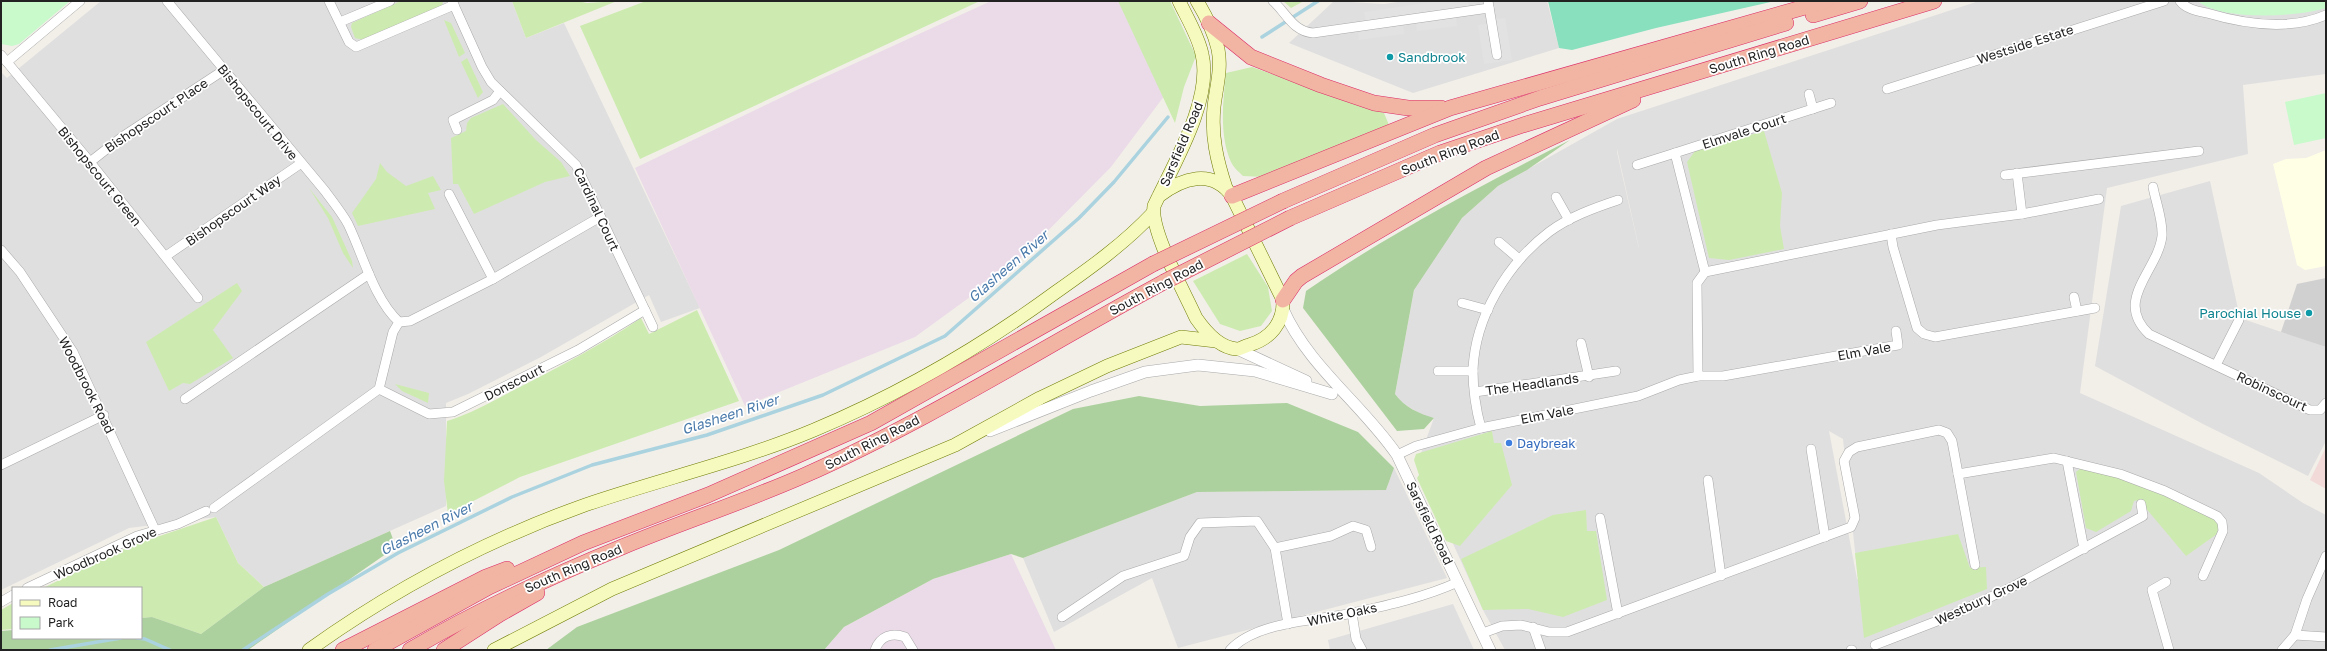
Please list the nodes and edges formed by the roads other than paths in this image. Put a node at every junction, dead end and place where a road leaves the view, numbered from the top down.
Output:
1 (80, 1) edge
2 (167, 1) edge
3 (329, 1) edge
4 (390, 1) edge
5 (1179, 1) edge
6 (1199, 1) edge
7 (1273, 1) edge
8 (1826, 1) edge
9 (1860, 1) edge
10 (1934, 1) edge
11 (2164, 1) edge
12 (2180, 1) edge
13 (453, 3) edge
14 (1488, 5) edge
15 (2326, 16) edge
16 (340, 22) junction
17 (1209, 23) junction
18 (1497, 55) dead end
19 (4, 58) edge
20 (224, 70) junction
21 (1687, 76) junction
22 (1887, 89) dead end
23 (500, 91) junction
24 (1809, 94) dead end
25 (1831, 103) dead end
26 (1450, 108) junction
27 (1813, 109) junction
28 (457, 130) dead end
29 (2199, 151) dead end
30 (1675, 153) junction
31 (90, 162) junction
32 (300, 164) junction
33 (1637, 165) dead end
34 (2016, 173) junction
35 (2005, 175) dead end
36 (2152, 187) dead end
37 (1229, 192) junction
38 (449, 194) dead end
39 (1159, 196) junction
40 (1556, 197) dead end
41 (1618, 200) dead end
42 (2099, 200) dead end
43 (1153, 214) junction
44 (2022, 214) junction
45 (600, 217) junction
46 (1569, 220) junction
47 (1891, 234) junction
48 (1499, 242) dead end
49 (1, 250) edge
50 (166, 256) junction
51 (1519, 259) junction
52 (1705, 272) junction
53 (369, 274) junction
54 (493, 279) junction
55 (2074, 297) dead end
56 (198, 298) dead end
57 (1462, 303) dead end
58 (1283, 305) junction
59 (2095, 308) dead end
60 (644, 310) junction
61 (1488, 310) junction
62 (2077, 311) junction
63 (2238, 320) dead end
64 (399, 322) junction
65 (653, 328) dead end
66 (1896, 332) dead end
67 (1216, 341) junction
68 (1581, 343) dead end
69 (1237, 349) junction
70 (2216, 365) junction
71 (1473, 370) junction
72 (1438, 371) dead end
73 (1616, 371) dead end
74 (1698, 376) junction
75 (1589, 377) junction
76 (379, 389) junction
77 (1475, 392) junction
78 (1332, 394) junction
79 (185, 399) dead end
80 (2326, 403) edge
81 (1355, 406) junction
82 (104, 416) junction
83 (1481, 428) junction
84 (955, 445) junction
85 (1811, 449) dead end
86 (1397, 455) junction
87 (2067, 461) junction
88 (1, 465) edge
89 (1958, 474) junction
90 (1708, 480) dead end
91 (2141, 504) dead end
92 (1600, 518) dead end
93 (155, 530) junction
94 (1825, 537) junction
95 (583, 543) junction
96 (624, 546) junction
97 (1371, 547) dead end
98 (1275, 548) junction
99 (2084, 549) junction
100 (2326, 556) edge
101 (1975, 565) dead end
102 (1721, 576) junction
103 (2203, 576) dead end
104 (1458, 582) junction
105 (2166, 582) dead end
106 (29, 587) edge
107 (12, 596) edge
108 (1, 602) edge
109 (1352, 613) junction
110 (1618, 614) junction
111 (1062, 617) dead end
112 (1288, 624) junction
113 (1532, 627) junction
114 (1483, 633) junction
115 (2295, 634) junction
116 (2326, 637) edge
117 (1874, 645) dead end
118 (309, 650) edge
119 (343, 650) edge
120 (375, 650) edge
121 (410, 650) edge
122 (444, 650) edge
123 (494, 650) edge
124 (875, 650) edge
125 (913, 650) edge
126 (1230, 650) edge
127 (1362, 650) edge
128 (1490, 650) edge
129 (1541, 650) edge
130 (2169, 650) edge
131 (2282, 650) edge

1 - 19 street
2 - 20 street, Bishopscourt Drive
3 - 16 street, Cardinal Court
4 - 16 street
5 - 39 main road, Sarsfield Road
6 - 17 main road, Sarsfield Road
7 - 14 street
8 - 26 highway
9 - 95 highway, South Ring Road, bridge
10 - 21 highway, South Ring Road
11 - 22 street, Westside Estate
12 - 15 street
13 - 16 street, Cardinal Court
13 - 23 street, Cardinal Court
14 - 18 street
17 - 26 highway
17 - 37 main road, Sarsfield Road
19 - 31 street, Bishopscourt Green
20 - 31 street, Bishopscourt Place
20 - 32 street, Bishopscourt Drive
21 - 58 highway
21 - 96 highway, South Ring Road, bridge
23 - 28 street
23 - 45 street, Cardinal Court
24 - 27 street
25 - 27 street, Elmvale Court
26 - 37 highway
27 - 30 street, Elmvale Court
29 - 34 street
30 - 33 street, Elmvale Court
30 - 52 street
31 - 50 street, Bishopscourt Green
32 - 50 street, Bishopscourt Way
32 - 53 street, Bishopscourt Drive
34 - 35 street
34 - 44 street
36 - 70 street, Robinscourt
37 - 39 main road
37 - 58 main road, Sarsfield Road
38 - 54 street
39 - 43 main road, Sarsfield Road
40 - 46 street
41 - 46 street, The Headlands
42 - 44 street
43 - 67 main road
43 - 118 main road
44 - 47 street
45 - 54 street
45 - 60 street, Cardinal Court
46 - 51 street, The Headlands
47 - 52 street
47 - 62 street
48 - 51 street
49 - 82 street, Woodbrook Road
50 - 56 street, Bishopscourt Green
51 - 61 street, The Headlands
52 - 74 street
53 - 64 street
53 - 79 street
54 - 64 street
55 - 62 street
57 - 61 street
58 - 69 main road
58 - 81 street, Sarsfield Road
59 - 62 street
60 - 65 street, Cardinal Court
60 - 76 street, Donscourt
61 - 71 street, The Headlands
63 - 70 street
64 - 76 street
66 - 74 street, Elm Vale
67 - 69 main road
67 - 84 main road
68 - 75 street, The Headlands
69 - 78 street, Sarsfield Road
70 - 80 street, Robinscourt
71 - 72 street, The Headlands
71 - 77 street, The Headlands
73 - 75 street, The Headlands
74 - 83 street, Elm Vale
75 - 77 street, The Headlands
76 - 93 street, Woodbrook Grove
77 - 83 street, The Headlands
78 - 81 street, Sarsfield Road
78 - 84 street
81 - 86 street, Sarsfield Road
82 - 88 street
82 - 93 street, Woodbrook Road
83 - 86 street, Elm Vale
84 - 123 main road
85 - 94 street
86 - 104 street, Sarsfield Road
87 - 89 street
87 - 99 street
87 - 103 street
89 - 94 street
89 - 101 street
90 - 102 street
91 - 99 street, Westbury Grove
92 - 110 street
93 - 106 street, Woodbrook Grove
94 - 102 street
95 - 119 highway
95 - 120 highway, South Ring Road
96 - 121 highway, South Ring Road
96 - 122 highway
97 - 98 street
98 - 111 street
98 - 112 street
99 - 117 street, Westbury Grove
100 - 115 street
102 - 110 street
104 - 109 street, White Oaks
104 - 114 street, Sarsfield Road
105 - 130 street
107 - 108 street
109 - 112 street, White Oaks
109 - 127 street
110 - 113 street
112 - 126 street, White Oaks
113 - 114 street
113 - 129 street
114 - 128 street, Sarsfield Road
115 - 116 street
115 - 131 street
124 - 125 street

